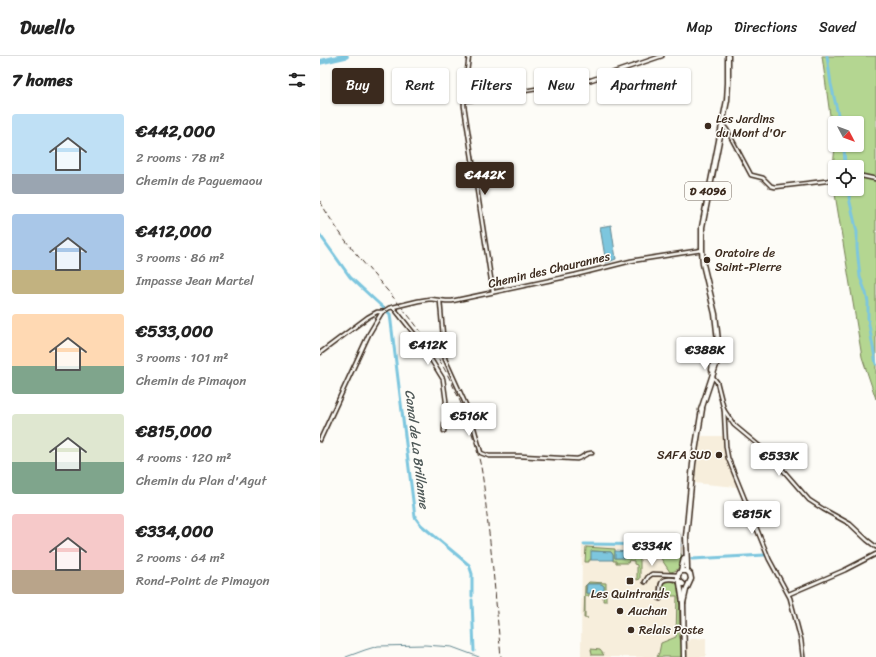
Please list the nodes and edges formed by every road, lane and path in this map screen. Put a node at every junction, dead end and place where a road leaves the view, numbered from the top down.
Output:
1 (469, 56) edge
2 (662, 56) edge
3 (728, 56) edge
4 (468, 68) edge
5 (526, 91) edge
6 (464, 104) edge
7 (722, 125) junction
8 (864, 176) edge
9 (876, 179) edge
10 (828, 180) edge
11 (702, 250) junction
12 (493, 292) junction
13 (440, 301) junction
14 (393, 306) junction
15 (382, 312) junction
16 (717, 327) junction
17 (320, 353) edge
18 (714, 357) junction
19 (713, 376) junction
20 (701, 410) junction
21 (724, 410) junction
22 (444, 431) dead end
23 (320, 440) edge
24 (592, 453) dead end
25 (876, 547) edge
26 (686, 552) junction
27 (876, 554) edge
28 (682, 571) junction
29 (687, 571) junction
30 (678, 575) junction
31 (645, 582) dead end
32 (679, 582) junction
33 (689, 582) junction
34 (789, 594) junction
35 (660, 599) dead end
36 (683, 603) junction
37 (684, 657) edge
38 (803, 657) edge

1 - 4 street
2 - 5 street
3 - 7 main road, D 4096
6 - 12 street
7 - 10 street
7 - 11 main road, D 4096
8 - 9 street
11 - 12 street, Chemin des Chaurannes
11 - 16 main road, D 4096
12 - 13 street, Chemin des Chaurannes
13 - 14 street, Chemin des Chaurannes
13 - 24 street
14 - 15 street, Chemin des Chaurannes
14 - 22 street
15 - 17 street
15 - 23 street
16 - 18 main road, D 4096
16 - 19 main road, D 4096
18 - 19 street
18 - 20 main road, D 4096
19 - 20 main road, D 4096
19 - 21 street
20 - 26 main road, D 4096
21 - 25 street
21 - 34 street
26 - 28 main road, D 4096
26 - 29 main road, D 4096
27 - 34 street
28 - 29 main road
28 - 30 main road
29 - 33 main road
30 - 31 street
30 - 32 main road
32 - 33 main road
32 - 35 street
32 - 36 main road
33 - 36 main road
34 - 38 street
36 - 37 main road

